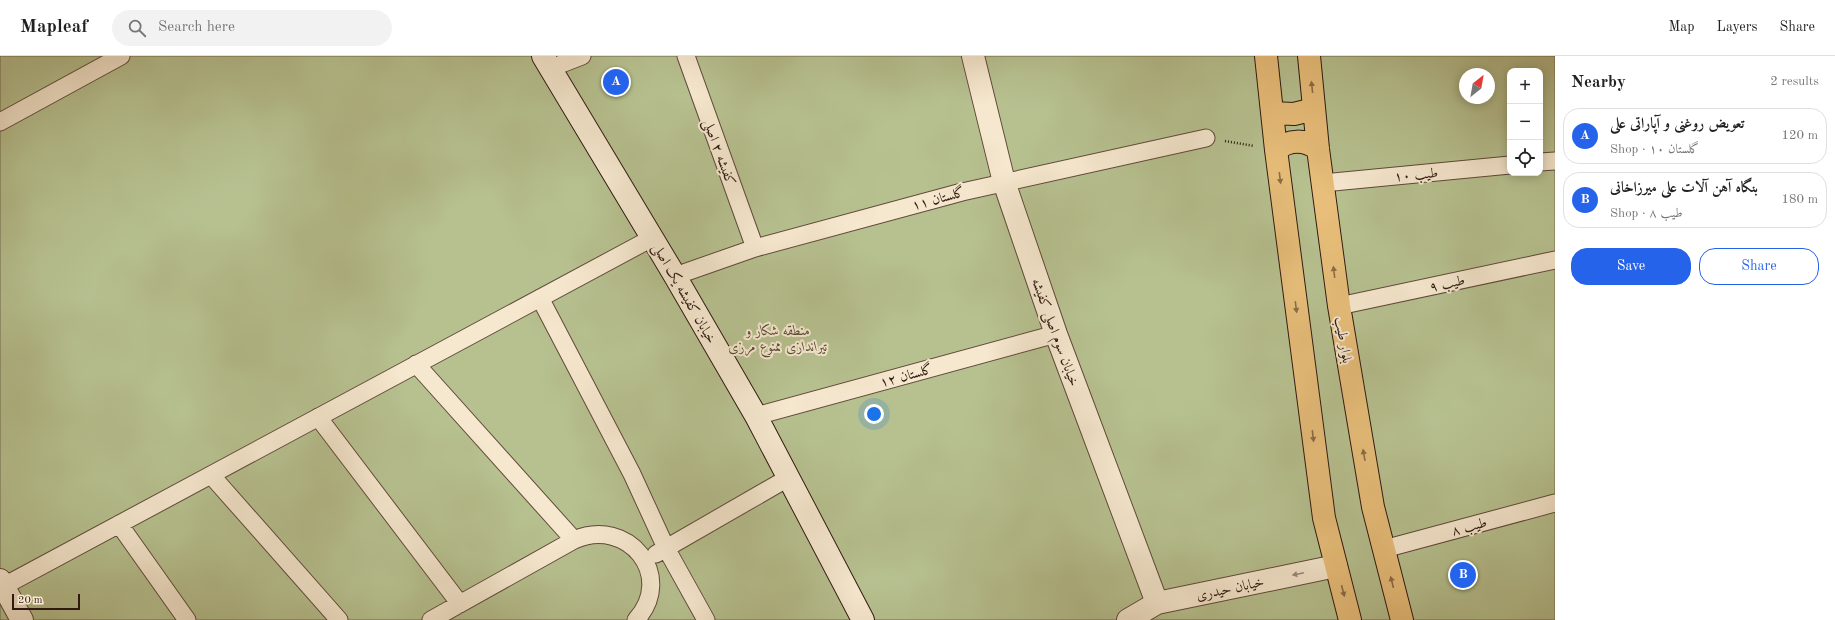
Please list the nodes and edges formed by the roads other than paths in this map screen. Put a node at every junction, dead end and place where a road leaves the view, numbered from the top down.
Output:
1 (121, 56) edge
2 (582, 56) edge
3 (686, 56) edge
4 (973, 56) edge
5 (1266, 56) edge
6 (1309, 56) edge
7 (547, 62) edge
8 (1314, 109) junction
9 (1272, 112) junction
10 (0, 122) edge
11 (1206, 138) road end
12 (1318, 149) junction
13 (1276, 150) junction
14 (1555, 161) edge
15 (1543, 162) edge
16 (1507, 165) edge
17 (1004, 182) junction
18 (1322, 183) junction
19 (652, 238) junction
20 (755, 248) junction
21 (1555, 260) edge
22 (675, 276) junction
23 (540, 298) junction
24 (1339, 306) junction
25 (1056, 334) junction
26 (416, 364) junction
27 (756, 416) junction
28 (318, 417) junction
29 (211, 475) junction
30 (788, 478) junction
31 (1555, 503) edge
32 (119, 524) junction
33 (574, 540) junction
34 (666, 548) junction
35 (1384, 549) junction
36 (644, 560) junction
37 (1336, 566) junction
38 (2, 583) edge
39 (1157, 603) junction
40 (460, 604) junction
41 (22, 620) edge
42 (186, 620) edge
43 (339, 620) edge
44 (431, 620) edge
45 (636, 620) edge
46 (706, 620) edge
47 (863, 620) edge
48 (1128, 620) edge
49 (1350, 620) edge
50 (1402, 620) edge

1 - 10 street
2 - 7 street
3 - 20 street, کفیشه ۲ اصلی
4 - 17 street, خیابان سوم اصلی کفیشه
5 - 9 main road
8 -> 6 main road, بلوار طیب
7 - 19 street, خیابان کفیشه یک اصلی
8 - 9 main road
8 - 12 main road, بلوار طیب
9 - 13 main road
11 - 17 street, گلستان ۱۱
12 - 13 main road
12 - 18 main road, بلوار طیب
13 -> 37 main road
14 - 15 street
16 - 18 street, طیب ۱۰
17 - 20 street, گلستان ۱۱
17 - 25 street, خیابان سوم اصلی کفیشه
24 -> 18 main road, بلوار طیب
19 - 22 street, خیابان کفیشه یک اصلی
19 - 23 street
20 - 22 street, گلستان ۱۱
21 - 24 street, طیب ۹
22 - 27 street, خیابان کفیشه یک اصلی
23 - 26 street
23 - 34 street
35 -> 24 main road, بلوار طیب
25 - 27 street, گلستان ۱۲
25 - 39 street, خیابان سوم اصلی کفیشه
26 - 28 street
26 - 33 street
27 - 30 street, خیابان کفیشه یک اصلی
28 - 29 street
28 - 40 street
29 - 32 street
29 - 43 street
30 - 34 street
30 - 47 street, خیابان کفیشه یک اصلی
31 - 35 street, طیب ۸
32 - 38 street
32 - 42 street
33 - 36 street
33 - 40 street
34 - 36 street
34 - 46 street
50 -> 35 main road, بلوار طیب
36 - 45 street
37 -> 39 street, خیابان حیدری
37 -> 49 main road
38 - 41 street
39 - 48 street, خیابان حیدری
40 - 44 street

